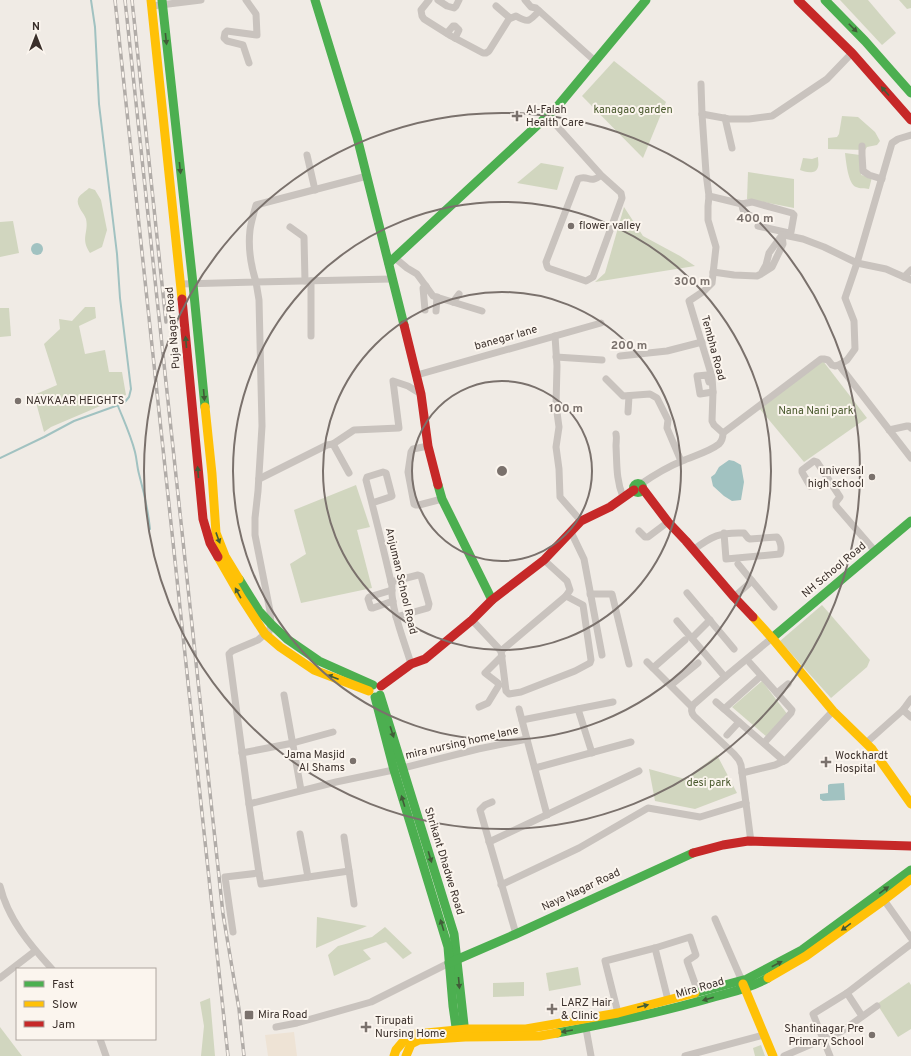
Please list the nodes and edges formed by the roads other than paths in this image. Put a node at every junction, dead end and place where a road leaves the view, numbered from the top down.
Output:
1 (201, 0) edge
2 (246, 0) edge
3 (315, 0) edge
4 (429, 0) edge
5 (438, 0) edge
6 (459, 0) edge
7 (525, 0) edge
8 (531, 0) edge
9 (798, 0) edge
10 (825, 0) edge
11 (162, 2) edge
12 (641, 2) edge
13 (151, 3) edge
14 (496, 6) dead end
15 (537, 10) junction
16 (510, 18) junction
17 (852, 53) junction
18 (595, 61) junction
19 (249, 63) dead end
20 (701, 84) dead end
21 (911, 93) edge
22 (702, 114) junction
23 (548, 116) junction
24 (725, 118) junction
25 (911, 120) edge
26 (911, 135) edge
27 (862, 146) dead end
28 (732, 148) dead end
29 (306, 156) dead end
30 (601, 175) junction
31 (367, 176) junction
32 (882, 179) junction
33 (315, 190) junction
34 (709, 196) junction
35 (742, 204) junction
36 (750, 216) dead end
37 (758, 226) dead end
38 (290, 227) dead end
39 (392, 261) junction
40 (857, 263) junction
41 (911, 270) edge
42 (713, 272) junction
43 (904, 277) junction
44 (392, 279) junction
45 (911, 280) edge
46 (308, 281) junction
47 (256, 282) junction
48 (181, 284) junction
49 (193, 284) junction
50 (424, 286) junction
51 (459, 294) dead end
52 (436, 297) junction
53 (452, 302) junction
54 (425, 310) dead end
55 (436, 311) dead end
56 (482, 311) dead end
57 (601, 323) dead end
58 (311, 336) dead end
59 (555, 336) junction
60 (702, 342) junction
61 (620, 356) dead end
62 (556, 357) junction
63 (602, 360) dead end
64 (839, 365) junction
65 (417, 375) junction
66 (606, 379) dead end
67 (421, 394) junction
68 (629, 396) junction
69 (628, 412) dead end
70 (911, 428) edge
71 (889, 430) junction
72 (723, 433) junction
73 (616, 434) dead end
74 (333, 444) junction
75 (428, 446) junction
76 (911, 458) edge
77 (681, 461) junction
78 (349, 473) dead end
79 (259, 479) junction
80 (810, 486) dead end
81 (639, 488) junction
82 (623, 497) junction
83 (442, 499) junction
84 (372, 503) junction
85 (581, 521) junction
86 (911, 521) edge
87 (668, 522) junction
88 (204, 523) junction
89 (215, 523) junction
90 (640, 530) dead end
91 (571, 532) junction
92 (724, 534) junction
93 (693, 550) junction
94 (875, 551) junction
95 (544, 560) junction
96 (738, 564) dead end
97 (752, 581) junction
98 (391, 582) junction
99 (392, 590) junction
100 (687, 593) dead end
101 (590, 594) junction
102 (566, 596) junction
103 (734, 597) junction
104 (492, 600) junction
105 (393, 601) junction
106 (774, 607) dead end
107 (396, 617) junction
108 (472, 620) junction
109 (710, 620) junction
110 (677, 621) dead end
111 (271, 624) junction
112 (267, 635) junction
113 (772, 638) junction
114 (688, 639) junction
115 (734, 649) dead end
116 (501, 654) junction
117 (602, 654) dead end
118 (647, 662) dead end
119 (698, 663) dead end
120 (750, 663) dead end
121 (412, 664) junction
122 (629, 664) dead end
123 (653, 668) junction
124 (761, 676) junction
125 (725, 677) junction
126 (788, 684) dead end
127 (671, 685) junction
128 (376, 691) junction
129 (777, 693) junction
130 (284, 695) dead end
131 (911, 699) edge
132 (613, 702) dead end
133 (716, 702) dead end
134 (479, 707) dead end
135 (692, 707) junction
136 (519, 709) dead end
137 (578, 709) junction
138 (724, 709) junction
139 (903, 710) junction
140 (833, 711) junction
141 (911, 717) edge
142 (522, 720) junction
143 (739, 722) junction
144 (333, 732) dead end
145 (727, 735) dead end
146 (527, 739) junction
147 (631, 742) dead end
148 (292, 743) junction
149 (764, 743) junction
150 (866, 743) junction
151 (242, 753) junction
152 (592, 753) junction
153 (784, 761) junction
154 (403, 768) junction
155 (535, 768) junction
156 (394, 770) junction
157 (639, 771) dead end
158 (742, 773) junction
159 (301, 790) junction
160 (492, 802) dead end
161 (249, 804) junction
162 (746, 804) junction
163 (911, 804) edge
164 (547, 815) junction
165 (300, 834) dead end
166 (344, 837) dead end
167 (489, 842) junction
168 (751, 842) junction
169 (911, 846) edge
170 (911, 870) edge
171 (349, 871) junction
172 (259, 873) junction
173 (308, 877) junction
174 (911, 879) edge
175 (502, 885) junction
176 (0, 886) edge
177 (884, 900) junction
178 (354, 904) dead end
179 (714, 919) dead end
180 (233, 932) dead end
181 (516, 934) junction
182 (911, 938) edge
183 (911, 944) edge
184 (655, 948) junction
185 (35, 951) junction
186 (453, 961) junction
187 (51, 968) edge
188 (0, 978) edge
189 (744, 984) junction
190 (698, 992) junction
191 (847, 993) junction
192 (668, 1000) junction
193 (877, 1006) dead end
194 (618, 1013) junction
195 (862, 1016) junction
196 (586, 1023) junction
197 (276, 1027) dead end
198 (462, 1032) junction
199 (764, 1035) junction
200 (823, 1039) junction
201 (100, 1040) edge
202 (106, 1056) edge
203 (394, 1056) edge
204 (406, 1056) edge
205 (591, 1056) edge
206 (685, 1056) edge
207 (773, 1056) edge
208 (784, 1056) edge
209 (830, 1056) edge

1 - 11 street
2 - 19 street
3 - 31 street
4 - 16 street
5 - 6 street
7 - 15 street
8 - 15 street
9 - 17 street
10 -> 21 street
11 - 13 street
11 -> 49 street
12 - 18 street
13 - 48 street, Puja Nagar Road
14 - 16 street
15 - 16 street
15 - 18 street
17 - 24 street
25 -> 17 street
18 - 23 street
20 - 22 street
22 - 24 street
22 - 34 street
23 - 30 street
23 - 39 street
24 - 28 street
26 - 32 street
27 - 32 street
29 - 33 street
30 - 30 street
31 - 33 street
31 - 39 street
32 - 40 street
33 - 47 street
34 - 35 street
34 - 42 street
35 - 36 street
35 - 37 street
38 - 46 street
39 - 44 street
39 - 50 street
40 - 42 street
40 - 43 street
40 - 64 street
41 - 43 street
42 - 60 street, Tembha Road
43 - 45 street
44 - 46 street
44 - 65 street
46 - 47 street
46 - 58 street
47 - 49 street
47 - 79 street
48 - 49 street
88 -> 48 street, Puja Nagar Road
49 -> 89 street
50 - 52 street
50 - 54 street
51 - 53 street
52 - 53 street
52 - 55 street
53 - 56 street
57 - 59 street, banegar lane
59 - 62 street
59 - 65 street, banegar lane
60 - 61 street
60 - 72 street, Tembha Road
62 - 63 street
62 - 85 street
64 - 71 street
64 - 72 street
65 - 67 street
66 - 68 street
67 - 74 street
67 - 75 street
68 - 69 street
68 - 77 street
70 - 71 street
71 - 76 street
72 - 77 street
73 - 82 street
74 - 78 street
74 - 79 street
75 - 83 street
75 - 83 street
77 - 81 street
79 - 111 street
80 - 94 street
81 - 82 street
81 - 87 street
82 - 85 street
83 - 104 street
84 - 84 street, Anjuman School Road
84 - 98 street, Anjuman School Road
85 - 91 street
86 - 94 street, NH School Road
87 - 90 street
87 - 93 street
88 - 89 street
112 -> 88 street, Puja Nagar Road
89 -> 111 street
91 - 95 street
91 - 101 street
92 - 92 street
92 - 93 street
93 - 103 street
94 - 113 street, NH School Road
95 - 102 street
95 - 104 street
96 - 97 street
97 - 103 street
97 - 106 street
98 - 99 street, Anjuman School Road
98 - 107 street
99 - 105 street, Anjuman School Road
99 - 105 street
100 - 109 street
101 - 117 street
101 - 122 street
102 - 116 street
102 - 116 street
103 - 113 street
104 - 108 street
105 - 107 street, Anjuman School Road
107 - 121 street, Anjuman School Road
108 - 116 street
108 - 121 street
109 - 114 street
109 - 115 street
110 - 114 street
111 - 112 street
111 - 128 street
128 -> 112 street, Puja Nagar Road
112 - 151 street
113 - 125 street
113 - 140 street
114 - 123 street
114 - 125 street
116 - 134 street
118 - 123 street
119 - 127 street
120 - 124 street
121 - 128 street
123 - 127 street
124 - 129 street
124 - 138 street
125 - 135 street
126 - 129 street
127 - 135 street
128 -> 154 street, Shrikant Dhadwe Road
128 - 156 street, Shrikant Dhadwe Road
129 - 149 street
130 - 148 street
131 - 139 street
132 - 137 street
133 - 138 street
135 - 158 street
136 - 142 street
137 - 142 street
137 - 152 street
138 - 143 street
139 - 141 street
139 - 150 street
140 - 150 street
140 - 153 street
142 - 146 street
143 - 145 street
143 - 149 street
144 - 148 street
146 - 154 street, mira nursing home lane
146 - 155 street
147 - 152 street
148 - 151 street
148 - 159 street
149 - 153 street
150 - 163 street
151 - 161 street
152 - 155 street
153 - 158 street
154 - 156 street, mira nursing home lane
154 -> 186 street, Shrikant Dhadwe Road
155 - 164 street
156 - 159 street, mira nursing home lane
186 -> 156 street, Shrikant Dhadwe Road
157 - 164 street
158 - 162 street
159 - 161 street, mira nursing home lane
160 - 167 street
161 - 172 street
162 - 168 street
162 - 175 street
164 - 167 street
165 - 173 street
166 - 171 street
167 - 175 street
168 - 169 street, Naya Nagar Road
168 - 181 street, Naya Nagar Road
189 -> 170 street, Mira Road
171 - 173 street
171 - 178 street
172 - 173 street
172 - 180 street
174 - 177 street, Mira Road
175 - 181 street
176 - 185 street
177 - 182 street
177 -> 189 street, Mira Road
179 - 189 street
181 - 186 street, Naya Nagar Road
183 - 191 street
184 - 190 street
184 - 192 street
184 - 194 street
185 - 187 street
185 - 188 street
186 - 197 street, Naya Nagar Road
186 - 198 street, Shrikant Dhadwe Road
189 - 190 street, Mira Road
189 -> 196 street, Mira Road
189 - 199 street
190 - 192 street, Mira Road
191 - 195 street
191 - 200 street
194 -> 192 street, Mira Road
193 - 195 street
194 - 196 street, Mira Road
195 - 200 street
196 - 198 street, Mira Road
196 - 205 street
198 - 203 street
198 - 204 street
199 - 206 street
199 - 207 street
200 - 208 street
200 - 209 street
201 - 202 street

